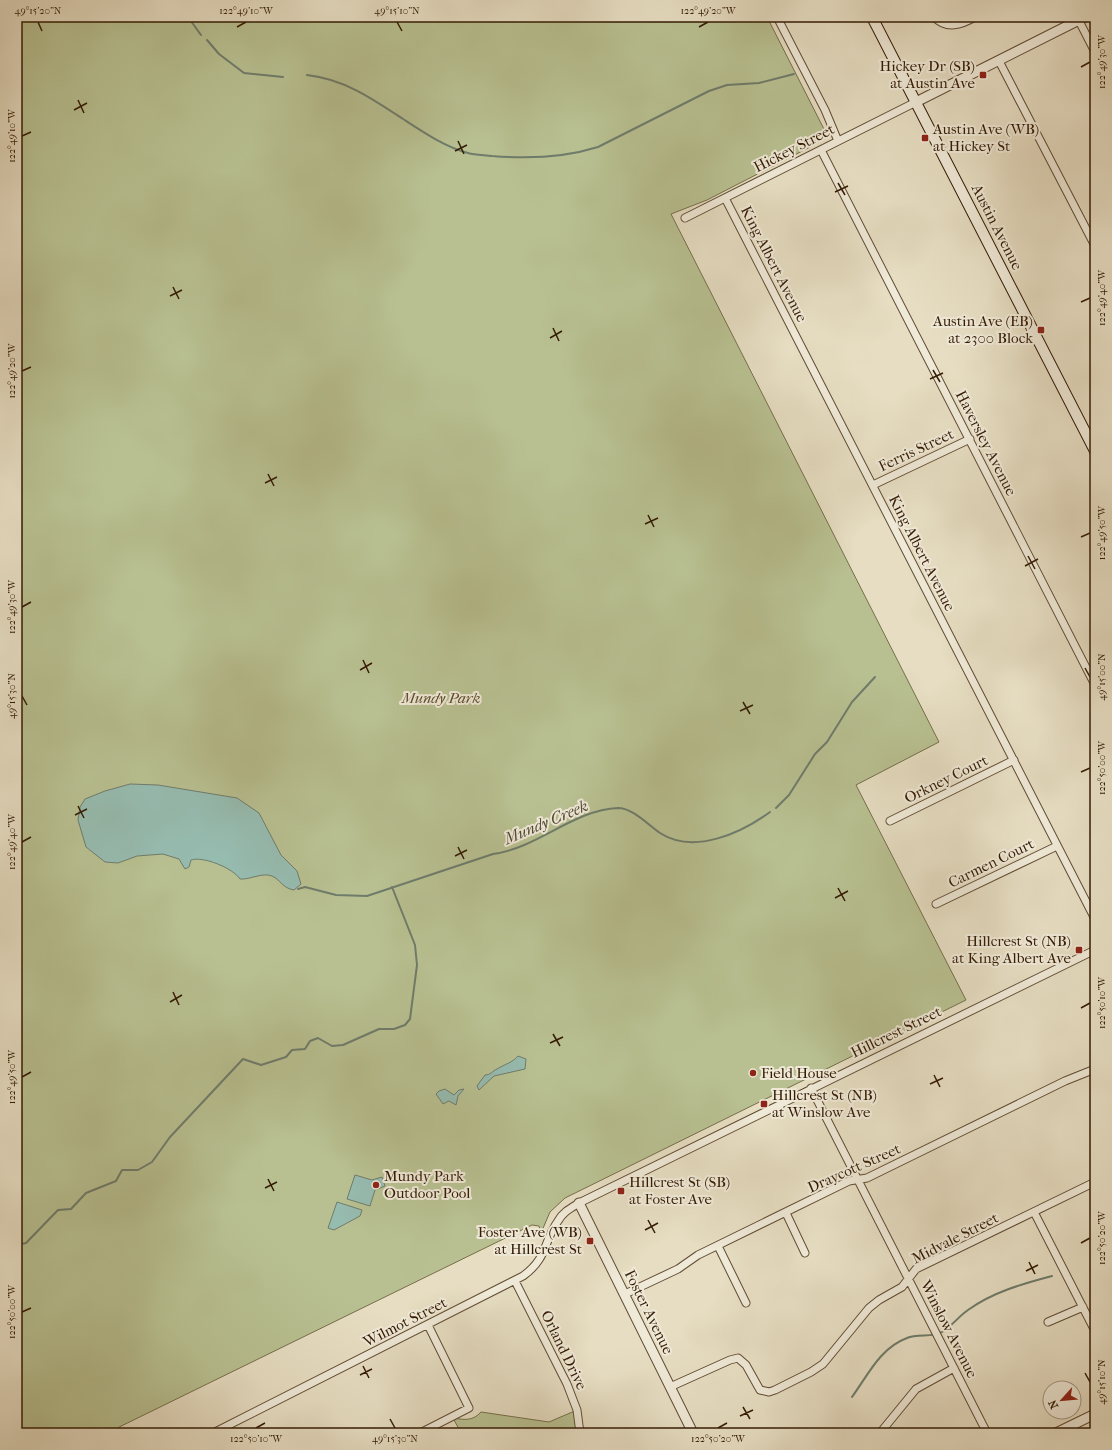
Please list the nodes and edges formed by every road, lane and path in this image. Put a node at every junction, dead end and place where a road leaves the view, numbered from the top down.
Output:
1 (777, 17) edge
2 (872, 17) edge
3 (934, 17) edge
4 (975, 17) edge
5 (1080, 18) edge
6 (1095, 52) edge
7 (999, 60) junction
8 (916, 102) junction
9 (838, 141) junction
10 (820, 150) junction
11 (725, 198) junction
12 (685, 218) dead end
13 (1095, 246) edge
14 (970, 439) junction
15 (1095, 451) edge
16 (873, 485) junction
17 (1095, 685) edge
18 (1014, 760) junction
19 (890, 822) dead end
20 (1057, 846) junction
21 (936, 904) dead end
22 (1095, 919) edge
23 (1095, 950) edge
24 (1095, 1069) edge
25 (811, 1088) junction
26 (858, 1180) junction
27 (1095, 1182) edge
28 (579, 1203) junction
29 (1034, 1212) junction
30 (786, 1213) junction
31 (718, 1246) junction
32 (805, 1252) dead end
33 (909, 1278) junction
34 (515, 1281) junction
35 (625, 1294) junction
36 (746, 1303) dead end
37 (1083, 1307) junction
38 (1048, 1322) dead end
39 (428, 1325) junction
40 (1095, 1331) edge
41 (954, 1368) junction
42 (670, 1387) junction
43 (1095, 1414) edge
44 (213, 1433) edge
45 (420, 1433) edge
46 (580, 1433) edge
47 (693, 1433) edge
48 (880, 1433) edge
49 (987, 1433) edge
50 (1056, 1433) edge

1 - 9 street
2 - 8 main road, Austin Avenue
3 - 4 street
5 - 6 street
5 - 7 street
7 - 8 street
7 - 13 street
8 - 9 street, Hickey Street
8 - 15 main road, Austin Avenue
9 - 10 street, Hickey Street
10 - 11 street, Hickey Street
10 - 14 street, Haversley Avenue
11 - 12 street, Hickey Street
11 - 16 street, King Albert Avenue
14 - 16 street, Ferris Street
14 - 17 street, Haversley Avenue
16 - 18 street, King Albert Avenue
18 - 19 street, Orkney Court
18 - 20 street, King Albert Avenue
20 - 21 street, Carmen Court
20 - 22 street, King Albert Avenue
23 - 25 street, Hillcrest Street
24 - 26 street, Draycott Street
25 - 26 street, Winslow Avenue
25 - 28 street, Hillcrest Street
26 - 30 street, Draycott Street
26 - 33 street, Winslow Avenue
27 - 29 street, Midvale Street
28 - 34 street, Wilmot Street
28 - 35 street, Foster Avenue
29 - 33 street, Midvale Street
29 - 37 street
30 - 31 street, Draycott Street
30 - 32 street
31 - 35 street, Draycott Street
31 - 36 street
33 - 41 street, Winslow Avenue
33 - 42 street, Midvale Street
34 - 39 street, Wilmot Street
34 - 46 street, Orland Drive
35 - 42 street, Foster Avenue
37 - 38 street
37 - 40 street
39 - 44 street, Wilmot Street
39 - 45 street
41 - 48 street
41 - 49 street, Winslow Avenue
42 - 47 street, Foster Avenue
43 - 50 street

